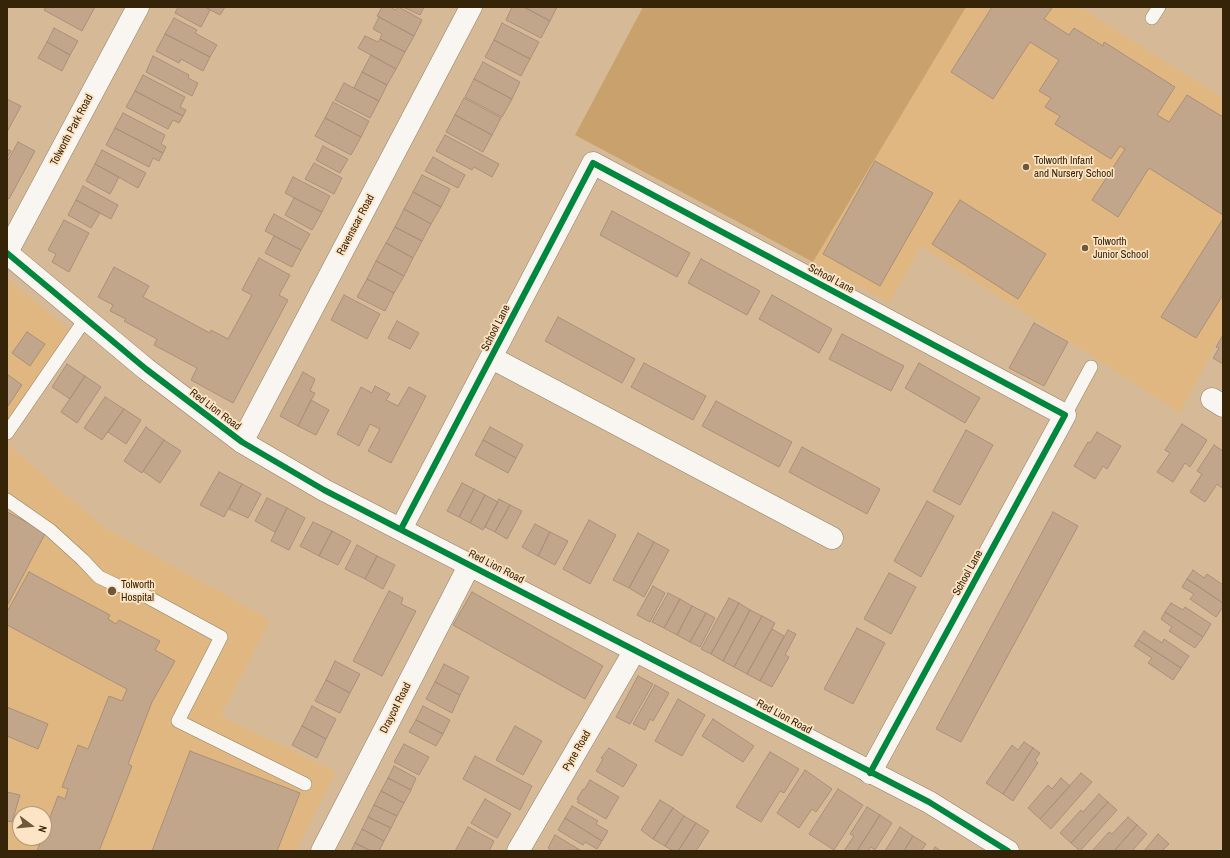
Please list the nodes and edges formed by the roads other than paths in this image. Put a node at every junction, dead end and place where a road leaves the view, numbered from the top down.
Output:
1 (138, 7) edge
2 (471, 7) edge
3 (7, 252) edge
4 (86, 318) junction
5 (492, 358) junction
6 (1091, 367) dead end
7 (1065, 415) junction
8 (7, 433) edge
9 (242, 442) junction
10 (7, 500) edge
11 (401, 529) junction
12 (832, 538) dead end
13 (470, 564) junction
14 (635, 650) junction
15 (870, 773) junction
16 (305, 784) dead end
17 (322, 851) edge
18 (518, 851) edge
19 (1008, 851) edge

1 - 3 street, Tolworth Park Road
2 - 9 street, Ravenscar Road
3 - 4 street, Red Lion Road
4 - 8 lane
4 - 9 street, Red Lion Road
5 - 7 street, School Lane
5 - 11 street, School Lane
5 - 12 street, School Lane
6 - 7 lane
7 - 15 street, School Lane
9 - 11 street, Red Lion Road
10 - 16 lane
11 - 13 street, Red Lion Road
13 - 14 street, Red Lion Road
13 - 17 street, Draycot Road
14 - 15 street, Red Lion Road
14 - 18 street, Pyne Road
15 - 19 street, Red Lion Road

